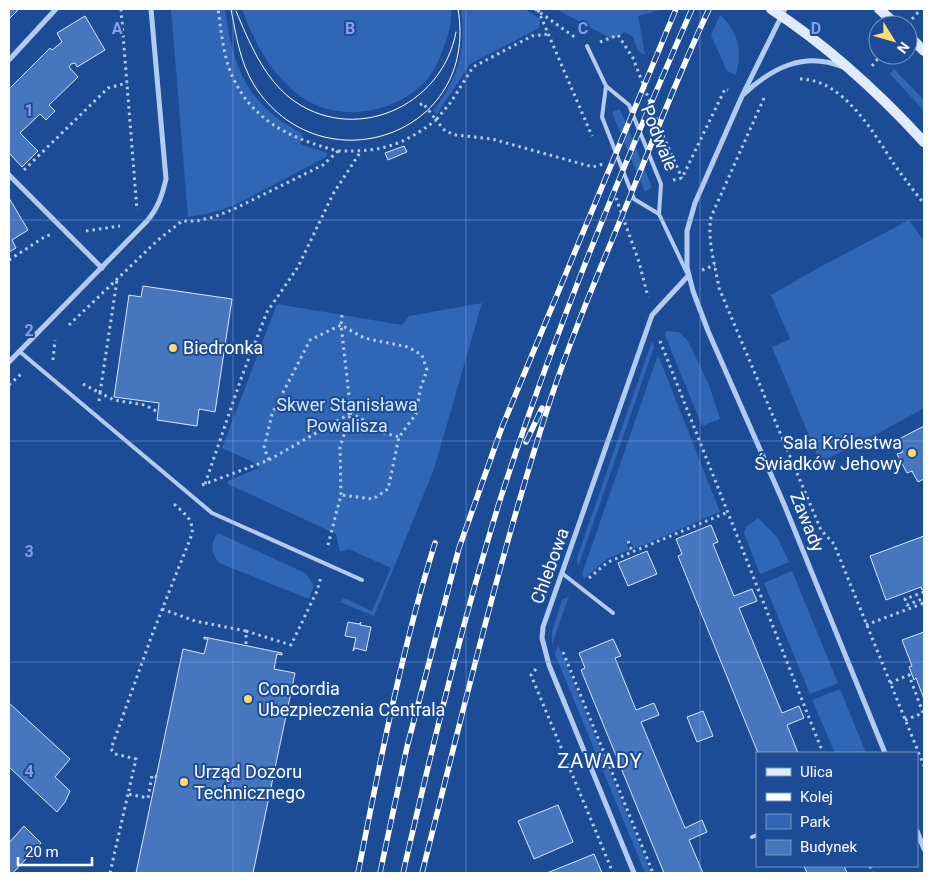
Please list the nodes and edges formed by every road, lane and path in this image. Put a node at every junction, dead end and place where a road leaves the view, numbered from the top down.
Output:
1 (56, 9) edge
2 (121, 9) edge
3 (151, 9) edge
4 (218, 9) edge
5 (771, 9) edge
6 (537, 10) edge
7 (783, 12) edge
8 (548, 34) junction
9 (587, 46) junction
10 (9, 60) edge
11 (862, 78) junction
12 (793, 80) dead end
13 (127, 83) junction
14 (606, 86) junction
15 (725, 89) dead end
16 (770, 92) dead end
17 (742, 96) junction
18 (420, 105) dead end
19 (436, 120) junction
20 (592, 138) dead end
21 (924, 142) edge
22 (338, 151) junction
23 (361, 151) junction
24 (600, 155) dead end
25 (603, 164) junction
26 (23, 171) dead end
27 (607, 173) dead end
28 (9, 175) edge
29 (682, 178) junction
30 (661, 184) junction
31 (613, 190) dead end
32 (924, 204) edge
33 (659, 214) junction
34 (131, 216) dead end
35 (126, 221) dead end
36 (67, 233) junction
37 (9, 260) edge
38 (102, 268) junction
39 (688, 276) junction
40 (117, 279) junction
41 (652, 314) junction
42 (342, 315) dead end
43 (341, 325) junction
44 (64, 330) dead end
45 (58, 336) dead end
46 (54, 340) junction
47 (19, 352) junction
48 (9, 362) edge
49 (33, 362) junction
50 (56, 363) dead end
51 (80, 382) dead end
52 (9, 386) edge
53 (100, 393) junction
54 (158, 412) dead end
55 (351, 413) junction
56 (98, 416) junction
57 (399, 437) junction
58 (269, 460) junction
59 (205, 484) junction
60 (186, 491) junction
61 (341, 495) junction
62 (728, 512) junction
63 (628, 541) dead end
64 (632, 552) junction
65 (324, 563) junction
66 (563, 574) junction
67 (362, 580) dead end
68 (575, 583) junction
69 (924, 592) edge
70 (924, 604) edge
71 (162, 608) junction
72 (613, 613) dead end
73 (866, 625) junction
74 (246, 631) junction
75 (246, 646) dead end
76 (561, 647) dead end
77 (890, 683) junction
78 (905, 720) junction
79 (823, 752) edge
80 (885, 752) edge
81 (923, 761) edge
82 (924, 766) edge
83 (157, 777) dead end
84 (128, 794) junction
85 (918, 834) edge
86 (756, 835) edge
87 (752, 837) dead end
88 (924, 849) edge
89 (110, 873) edge
90 (634, 873) edge
91 (653, 873) edge

1 - 10 street
2 - 13 path
3 - 38 street
4 - 22 path
5 - 7 main road
6 - 8 path
6 - 9 path
7 - 11 main road
7 - 17 street, Zawady
8 - 19 path
8 - 20 path
9 - 14 lane, Podwale
9 - 29 path
11 - 17 street, Zawady
11 - 21 main road
12 - 32 path
13 - 26 path
13 - 34 path
14 - 30 lane, Podwale
14 - 33 lane
15 - 29 path
16 - 73 path
17 - 39 street, Zawady
18 - 19 path
19 - 23 path
19 - 25 path
22 - 23 path
22 - 40 path
23 - 59 path
24 - 25 path
25 - 27 path
28 - 36 street
29 - 30 path
30 - 33 lane, Podwale
31 - 41 path
33 - 39 lane, Zawady
35 - 36 path
36 - 37 path
36 - 38 street
38 - 47 street
39 - 41 street, Chlebowa
39 - 80 street, Zawady
40 - 44 path
40 - 53 path
41 - 62 path
41 - 66 street, Chlebowa
42 - 43 path
43 - 55 path
43 - 57 path
43 - 58 path
45 - 46 path
46 - 49 path
46 - 50 path
47 - 48 street
47 - 49 lane
49 - 52 path
49 - 56 lane
51 - 53 path
53 - 54 path
53 - 56 path
55 - 57 path
55 - 58 path
55 - 61 path
56 - 60 lane
57 - 61 path
58 - 59 path
59 - 60 path
60 - 65 lane
60 - 71 path
61 - 65 path
62 - 64 path
62 - 79 path
63 - 64 path
64 - 68 path
65 - 67 lane
65 - 74 path
66 - 68 lane
66 - 90 street, Chlebowa
68 - 72 lane
69 - 70 path
70 - 73 path
71 - 74 path
71 - 84 path
73 - 77 path
74 - 75 path
76 - 91 path
77 - 78 path
77 - 78 path
78 - 81 path
81 - 82 path
83 - 84 path
84 - 89 path
85 - 88 street
86 - 87 lane

